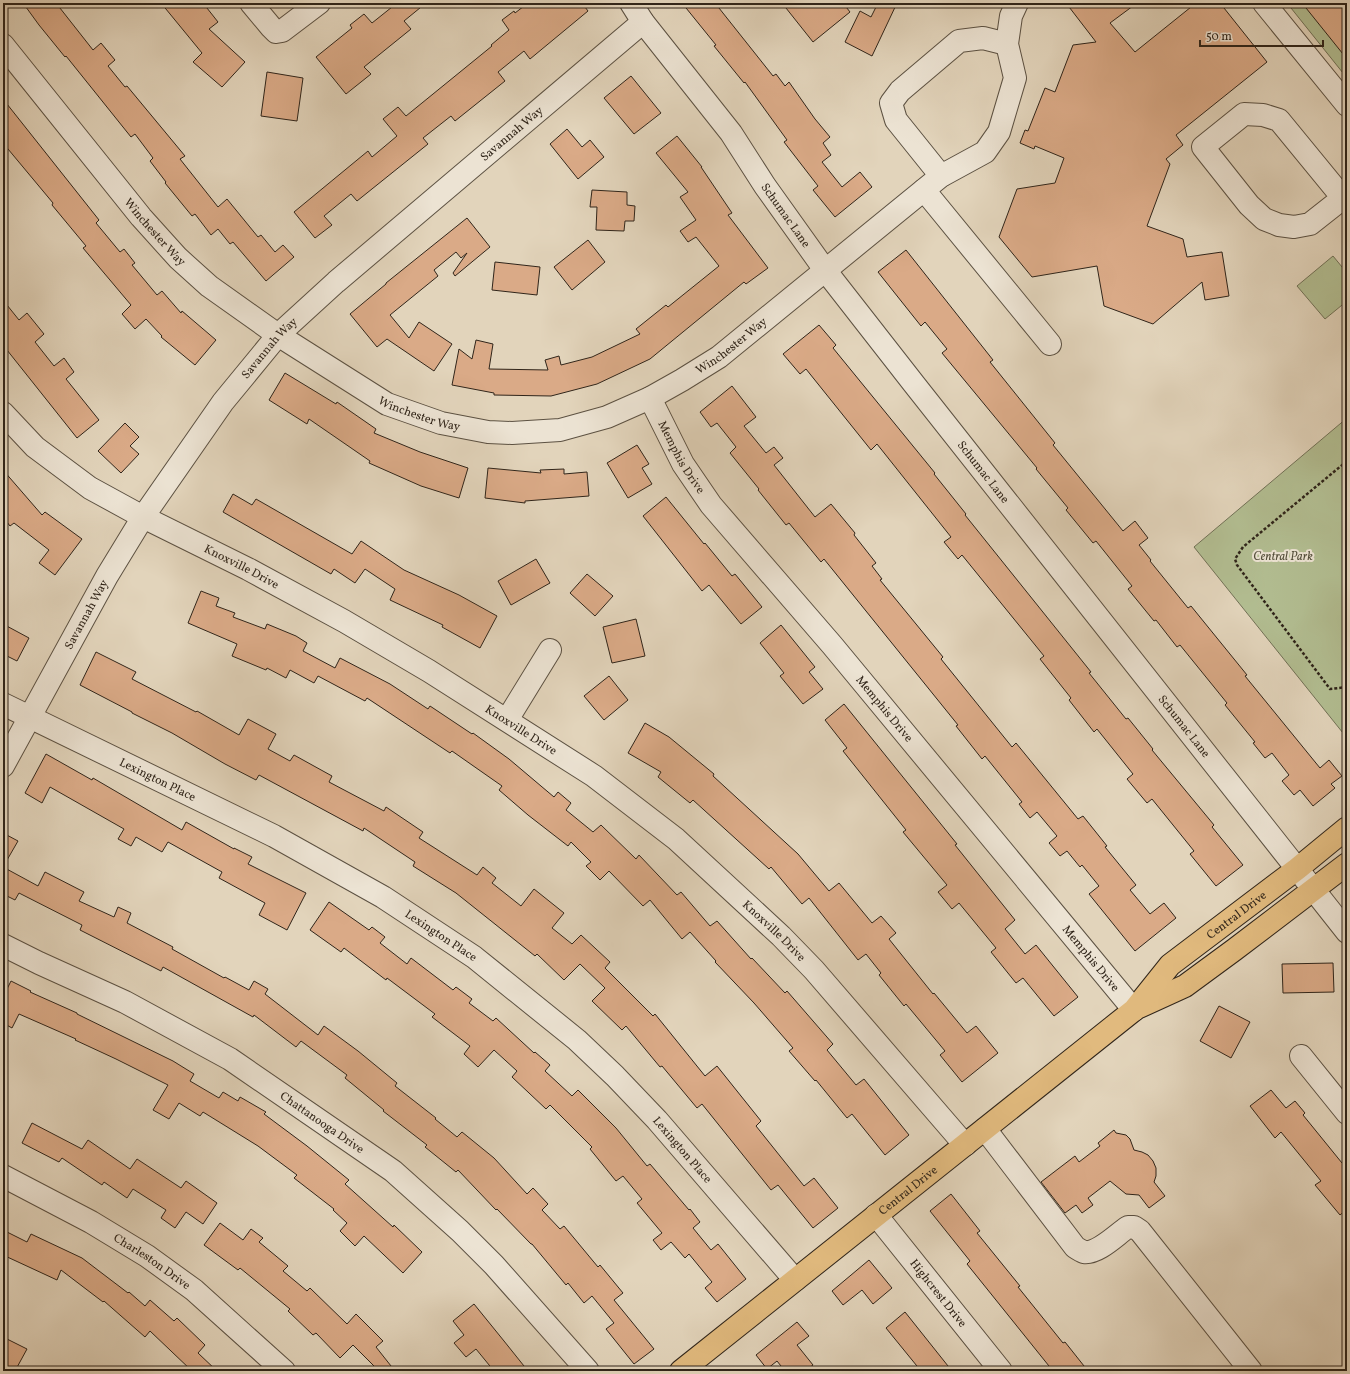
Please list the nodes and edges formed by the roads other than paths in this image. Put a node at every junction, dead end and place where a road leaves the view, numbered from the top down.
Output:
1 (251, 3) edge
2 (319, 3) edge
3 (632, 3) edge
4 (1017, 3) edge
5 (1264, 3) edge
6 (643, 22) junction
7 (1007, 44) junction
8 (3, 45) edge
9 (1347, 105) edge
10 (941, 176) junction
11 (917, 196) junction
12 (1345, 200) edge
13 (825, 270) junction
14 (278, 334) junction
15 (1050, 344) dead end
16 (650, 398) junction
17 (3, 413) edge
18 (143, 517) junction
19 (550, 650) dead end
20 (3, 704) edge
21 (30, 716) junction
22 (507, 720) junction
23 (3, 766) edge
24 (1347, 828) edge
25 (1347, 864) edge
26 (1297, 869) junction
27 (1314, 890) junction
28 (1347, 932) edge
29 (3, 945) edge
30 (1134, 1010) junction
31 (1301, 1056) dead end
32 (1347, 1113) edge
33 (985, 1129) junction
34 (965, 1145) junction
35 (3, 1176) edge
36 (876, 1215) junction
37 (795, 1280) junction
38 (692, 1368) edge
39 (284, 1371) edge
40 (588, 1371) edge
41 (1001, 1371) edge
42 (1251, 1371) edge

1 - 2 street
3 - 6 street, Schumac Lane
4 - 7 street
5 - 9 street
6 - 13 street, Schumac Lane
6 - 14 street, Savannah Way
7 - 10 street
7 - 10 street
8 - 14 street, Winchester Way
10 - 11 street, Winchester Way
11 - 13 street, Winchester Way
11 - 15 street
12 - 12 street
13 - 16 street, Winchester Way
13 - 26 street, Schumac Lane
14 - 16 street, Winchester Way
14 - 18 street, Savannah Way
16 - 30 street, Memphis Drive
17 - 18 street, Knoxville Drive
18 - 21 street, Savannah Way
18 - 22 street, Knoxville Drive
19 - 22 street
20 - 21 street, Lexington Place
21 - 23 street, Savannah Way
21 - 37 street, Lexington Place
22 - 34 street, Knoxville Drive
24 - 26 main road, Central Drive
25 - 27 main road, Central Drive
26 - 27 street, Schumac Lane
26 - 30 main road, Central Drive
27 - 28 street, Schumac Lane
27 - 30 main road, Central Drive
29 - 40 street, Chattanooga Drive
30 - 33 main road, Central Drive
31 - 32 street
33 - 34 main road, Central Drive
33 - 42 street
34 - 36 main road, Central Drive
35 - 39 street, Charleston Drive
36 - 37 main road, Central Drive
36 - 41 street, Highcrest Drive
37 - 38 main road, Central Drive

